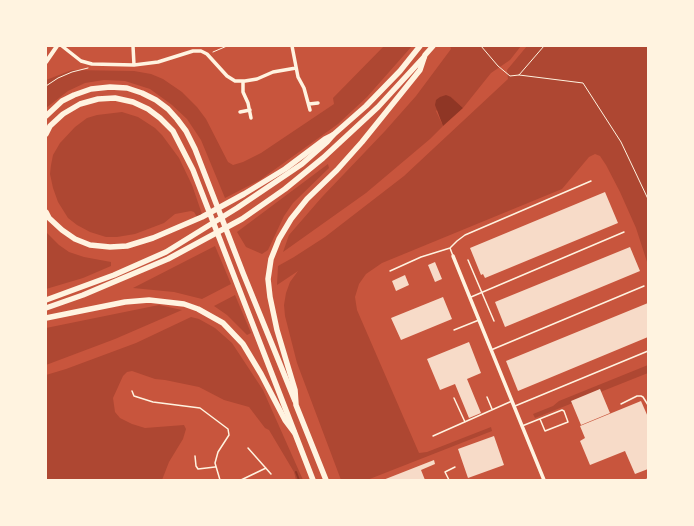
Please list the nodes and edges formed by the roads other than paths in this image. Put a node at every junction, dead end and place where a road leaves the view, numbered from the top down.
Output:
1 (57, 46) edge
2 (62, 46) edge
3 (133, 46) edge
4 (199, 46) edge
5 (292, 46) edge
6 (420, 46) edge
7 (433, 46) edge
8 (199, 51) junction
9 (425, 55) junction
10 (46, 62) edge
11 (134, 65) junction
12 (296, 68) junction
13 (242, 81) junction
14 (318, 103) dead end
15 (309, 104) junction
16 (250, 110) junction
17 (310, 110) dead end
18 (240, 112) dead end
19 (46, 116) edge
20 (251, 118) dead end
21 (46, 134) edge
22 (333, 135) junction
23 (592, 181) dead end
24 (46, 212) edge
25 (624, 232) dead end
26 (450, 248) junction
27 (453, 256) joint
28 (468, 260) dead end
29 (390, 271) dead end
30 (644, 286) dead end
31 (482, 292) junction
32 (470, 298) junction
33 (46, 300) edge
34 (46, 308) edge
35 (46, 318) edge
36 (479, 320) junction
37 (494, 321) dead end
38 (454, 330) dead end
39 (491, 350) junction
40 (648, 351) edge
41 (132, 391) dead end
42 (487, 397) dead end
43 (454, 398) dead end
44 (512, 401) junction
45 (621, 404) dead end
46 (296, 405) junction
47 (648, 405) edge
48 (514, 406) junction
49 (492, 409) junction
50 (540, 419) junction
51 (465, 422) junction
52 (522, 426) junction
53 (296, 435) junction
54 (433, 436) dead end
55 (248, 448) dead end
56 (195, 456) dead end
57 (216, 467) junction
58 (455, 467) dead end
59 (266, 468) junction
60 (271, 474) dead end
61 (648, 479) edge
62 (220, 480) edge
63 (242, 480) edge
64 (313, 480) edge
65 (326, 480) edge
66 (449, 480) edge
67 (543, 480) edge
68 (645, 480) edge

1 - 10 street
2 - 11 street
3 - 11 street
4 - 8 street
5 - 12 street
6 - 22 main road
7 - 9 main road
8 - 11 street
8 - 13 street
9 - 34 main road
9 - 46 main road
12 - 13 street
12 - 15 street
13 - 16 street
14 - 15 street
15 - 17 street
16 - 18 street
16 - 20 street
19 - 46 main road
21 - 53 main road
22 - 24 main road
22 - 33 main road
23 - 26 lane
25 - 31 lane
26 - 27 lane
26 - 29 lane
27 - 32 street
28 - 31 lane
30 - 39 lane
31 - 32 lane
31 - 37 lane
32 - 36 street
35 - 53 main road
36 - 38 lane
36 - 39 street
39 - 44 street
40 - 48 lane
41 - 57 lane
42 - 49 lane
43 - 51 lane
44 - 48 street
44 - 49 lane
45 - 47 lane
46 - 65 main road
48 - 52 street
49 - 51 lane
50 - 50 lane
50 - 52 lane
51 - 54 lane
52 - 67 street
53 - 64 main road
55 - 59 lane
56 - 57 lane
57 - 62 lane
58 - 66 lane
59 - 60 lane
59 - 63 lane
61 - 68 lane

